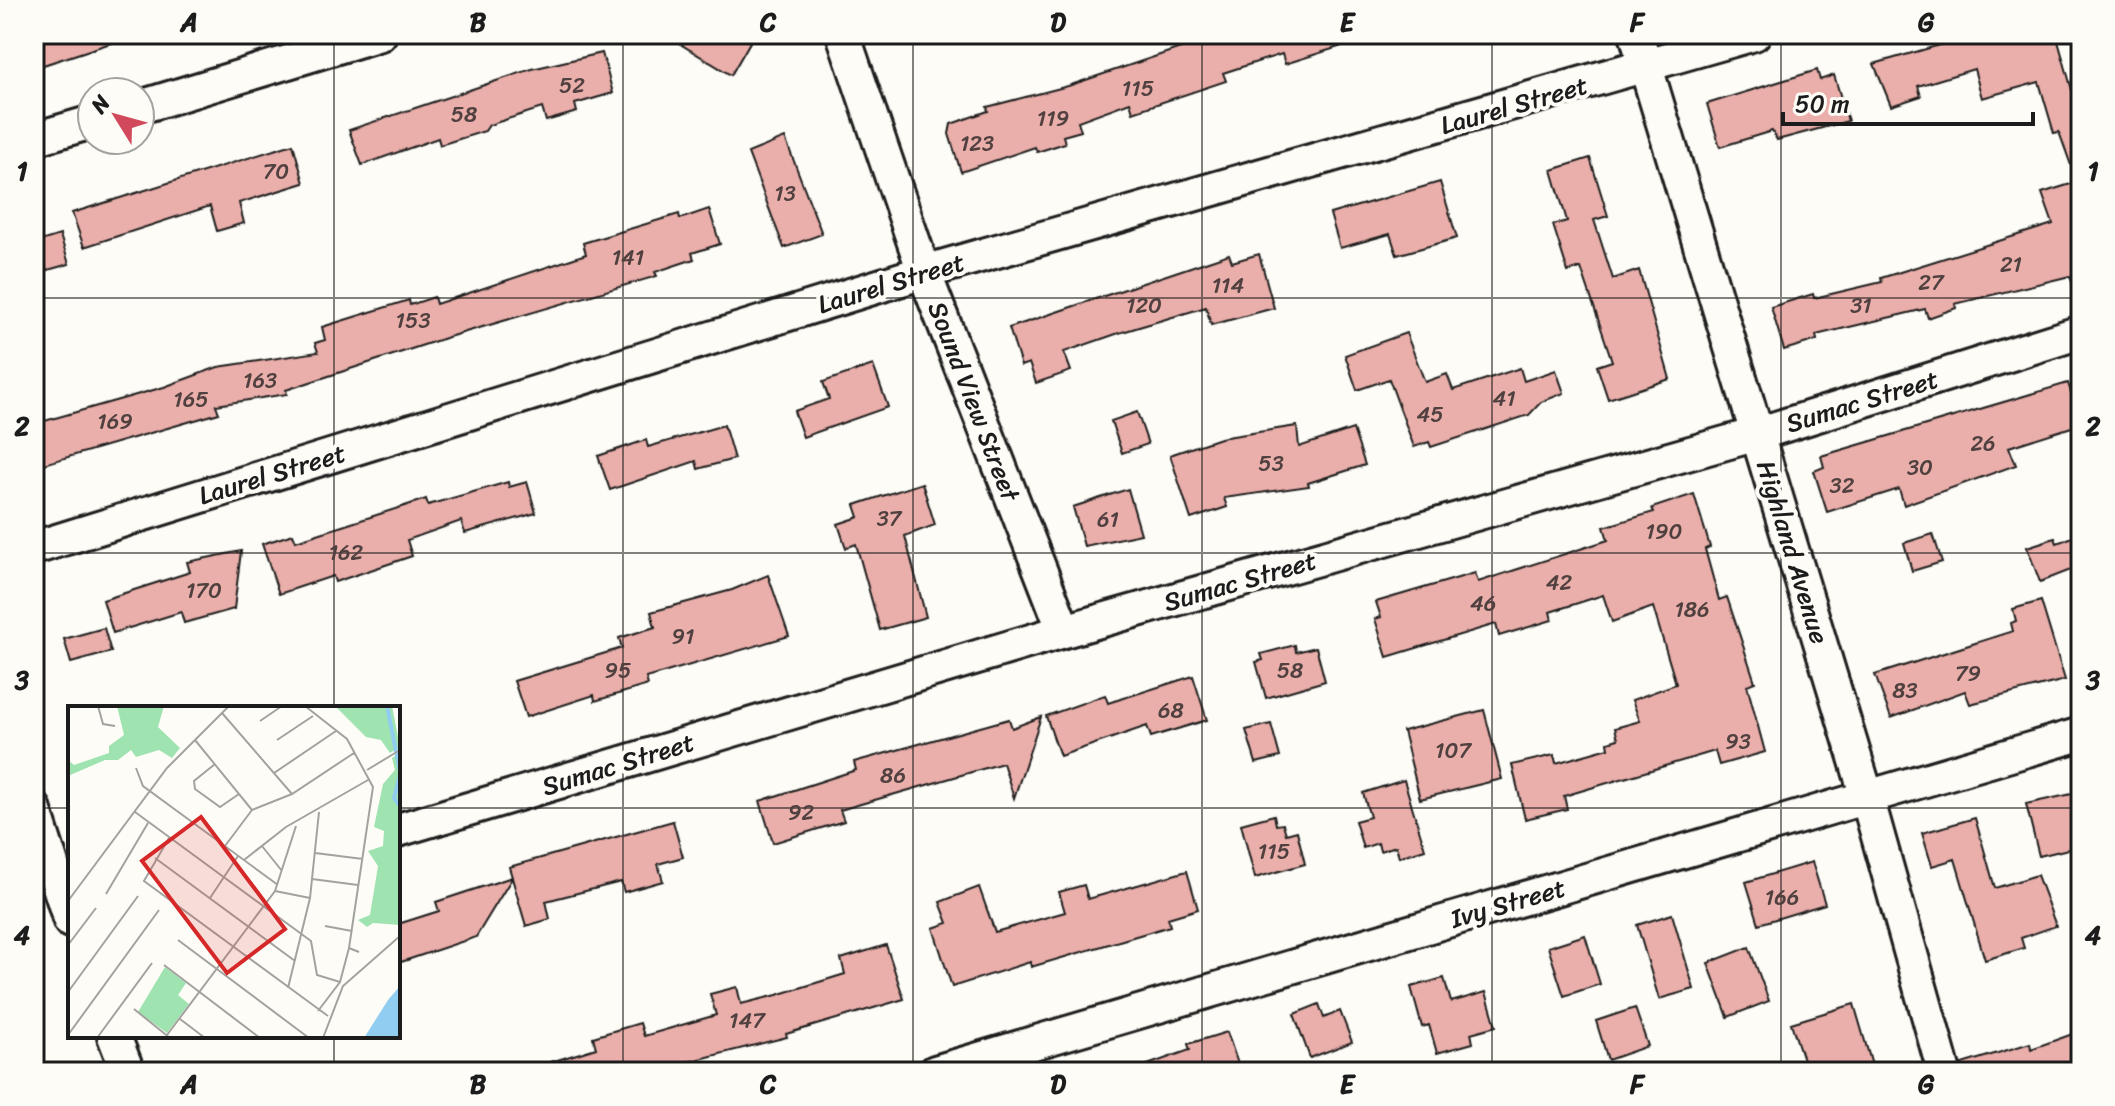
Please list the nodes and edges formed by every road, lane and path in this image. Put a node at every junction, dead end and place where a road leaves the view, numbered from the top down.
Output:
1 (380, 34) edge
2 (843, 34) edge
3 (1636, 34) edge
4 (1754, 34) edge
5 (1646, 68) junction
6 (156, 102) edge
7 (76, 127) edge
8 (34, 139) edge
9 (924, 272) junction
10 (2081, 332) edge
11 (1757, 434) junction
12 (34, 548) edge
13 (1064, 631) junction
14 (2081, 734) edge
15 (1867, 797) junction
16 (34, 808) edge
17 (400, 829) edge
18 (68, 915) edge
19 (115, 1038) edge
20 (128, 1072) edge
21 (935, 1072) edge
22 (1944, 1072) edge

1 - 6 street
2 - 9 street, Sound View Street
3 - 5 street, Highland Avenue
4 - 5 street, Laurel Street
5 - 9 street, Laurel Street
5 - 11 street, Highland Avenue
7 - 8 street
9 - 12 street, Laurel Street
9 - 13 street, Sound View Street
10 - 11 street, Sumac Street
11 - 13 street, Sumac Street
11 - 15 street, Highland Avenue
13 - 17 street, Sumac Street
14 - 15 street, Ivy Street
15 - 21 street, Ivy Street
15 - 22 street, Highland Avenue
16 - 18 street
19 - 20 street

